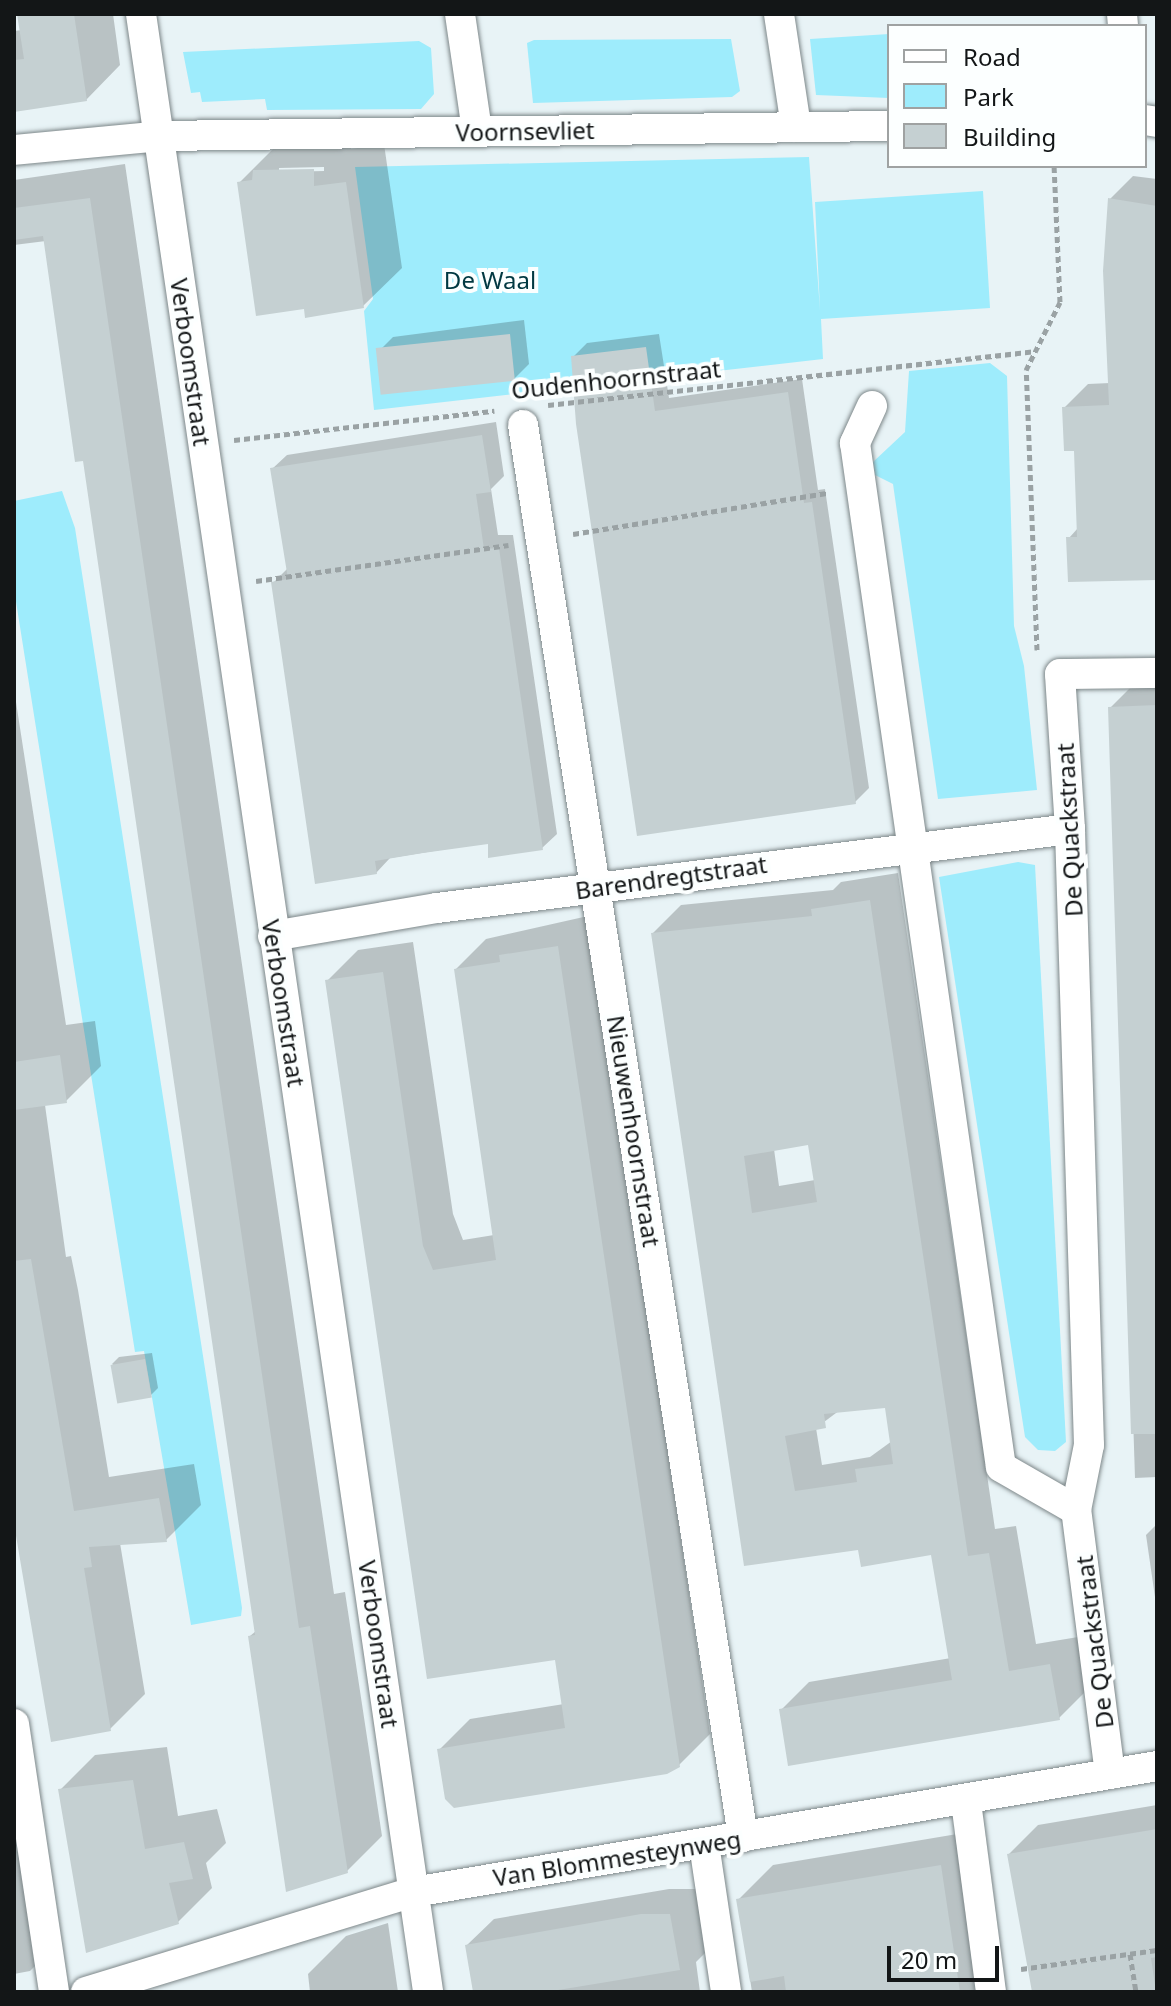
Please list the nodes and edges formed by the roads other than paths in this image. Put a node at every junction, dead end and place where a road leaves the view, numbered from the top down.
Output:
1 (141, 14) edge
2 (460, 14) edge
3 (779, 14) edge
4 (887, 126) edge
5 (796, 127) junction
6 (477, 131) junction
7 (161, 136) junction
8 (14, 150) edge
9 (872, 406) dead end
10 (520, 414) road end
11 (1157, 673) edge
12 (1070, 829) junction
13 (914, 845) junction
14 (597, 887) junction
15 (273, 936) junction
16 (1076, 1510) junction
17 (14, 1724) edge
18 (1157, 1766) edge
19 (1110, 1774) junction
20 (966, 1802) junction
21 (743, 1837) junction
22 (704, 1844) junction
23 (414, 1892) junction
24 (989, 1983) edge
25 (54, 1992) edge
26 (86, 1992) edge
27 (428, 1992) edge
28 (726, 1992) edge

1 - 7 street, Verboomstraat
2 - 6 street
3 - 5 street
4 - 5 street, Voornsevliet
5 - 6 street, Voornsevliet
6 - 7 street, Voornsevliet
7 - 8 street, Voornsevliet
7 - 15 street, Verboomstraat
9 - 13 street
10 - 14 street, Nieuwenhoornstraat
11 - 12 street, De Quackstraat
12 - 13 street, Barendregtstraat
12 - 16 street, De Quackstraat
13 - 14 street, Barendregtstraat
13 - 16 street
14 - 15 street, Barendregtstraat
14 - 21 street, Nieuwenhoornstraat
15 - 23 street, Verboomstraat
16 - 19 street, De Quackstraat
17 - 25 street
18 - 19 street, Van Blommesteynweg
19 - 20 street, Van Blommesteynweg
20 - 21 street, Van Blommesteynweg
20 - 24 street
21 - 22 street, Van Blommesteynweg
22 - 23 street, Van Blommesteynweg
22 - 28 street
23 - 26 street, Van Blommesteynweg
23 - 27 street, Verboomstraat

